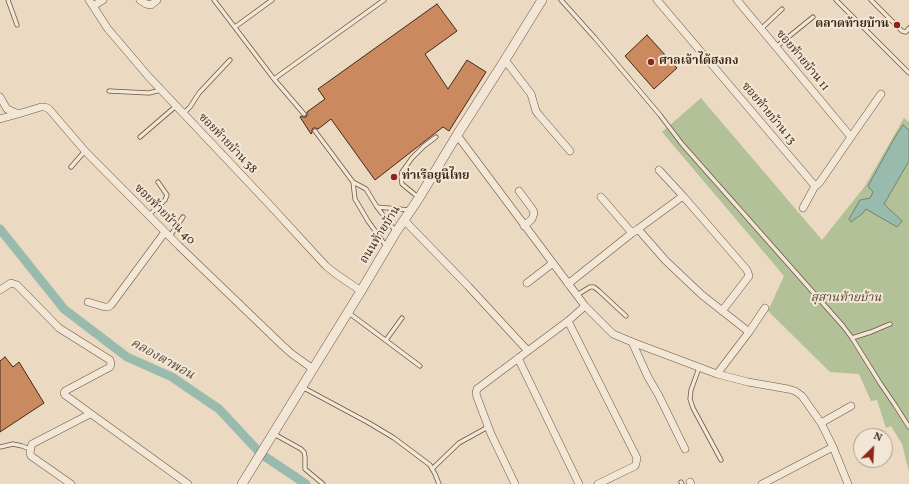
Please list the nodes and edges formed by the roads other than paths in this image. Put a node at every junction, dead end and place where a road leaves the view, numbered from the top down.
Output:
1 (8, 0) edge
2 (103, 0) edge
3 (140, 0) edge
4 (156, 0) edge
5 (214, 0) edge
6 (272, 0) edge
7 (384, 0) edge
8 (542, 0) edge
9 (562, 0) edge
10 (657, 0) edge
11 (737, 0) edge
12 (836, 0) edge
13 (871, 0) edge
14 (91, 3) edge
15 (782, 9) dead end
16 (813, 17) dead end
17 (17, 25) dead end
18 (235, 27) junction
19 (909, 28) edge
20 (761, 29) junction
21 (776, 47) junction
22 (230, 60) dead end
23 (505, 60) junction
24 (909, 73) edge
25 (274, 79) junction
26 (161, 90) junction
27 (109, 91) dead end
28 (881, 94) dead end
29 (0, 97) edge
30 (176, 106) junction
31 (18, 114) junction
32 (184, 114) junction
33 (304, 114) dead end
34 (0, 120) edge
35 (315, 130) dead end
36 (457, 135) junction
37 (140, 137) dead end
38 (436, 137) dead end
39 (851, 137) junction
40 (85, 151) junction
41 (570, 151) dead end
42 (71, 167) dead end
43 (659, 170) dead end
44 (158, 182) dead end
45 (353, 182) junction
46 (815, 186) junction
47 (519, 191) dead end
48 (683, 196) junction
49 (601, 197) dead end
50 (419, 198) junction
51 (377, 207) junction
52 (803, 208) dead end
53 (411, 210) junction
54 (149, 215) junction
55 (183, 218) dead end
56 (404, 220) junction
57 (524, 226) junction
58 (635, 231) junction
59 (396, 232) junction
60 (167, 234) junction
61 (387, 247) junction
62 (553, 263) junction
63 (527, 283) dead end
64 (568, 284) junction
65 (0, 290) edge
66 (361, 291) junction
67 (578, 295) junction
68 (88, 302) dead end
69 (585, 306) junction
70 (765, 308) dead end
71 (722, 311) junction
72 (348, 312) junction
73 (626, 316) dead end
74 (402, 318) dead end
75 (568, 321) junction
76 (890, 324) dead end
77 (749, 332) junction
78 (852, 338) junction
79 (386, 340) junction
80 (632, 342) junction
81 (528, 351) junction
82 (518, 358) junction
83 (420, 366) dead end
84 (699, 368) junction
85 (313, 369) junction
86 (717, 374) junction
87 (301, 387) junction
88 (851, 406) dead end
89 (90, 414) junction
90 (821, 422) junction
91 (488, 426) junction
92 (909, 427) edge
93 (273, 433) junction
94 (0, 447) edge
95 (833, 447) junction
96 (30, 449) junction
97 (685, 449) dead end
98 (721, 460) dead end
99 (432, 469) junction
100 (244, 483) edge
101 (71, 484) edge
102 (188, 484) edge
103 (323, 484) edge
104 (439, 484) edge
105 (514, 484) edge
106 (580, 484) edge
107 (598, 484) edge
108 (762, 484) edge
109 (848, 484) edge

1 - 17 lane
2 - 14 street
3 - 4 street
5 - 18 lane
6 - 18 lane
7 - 25 lane
8 - 23 street, ถนนท้ายบ้าน
9 - 78 lane
10 - 46 street, ซอยท้ายบ้าน 13
11 - 20 street, ซอยท้ายบ้าน 11
12 - 24 lane
13 - 19 lane
14 - 26 street, ซอยท้ายบ้าน 38
15 - 20 lane
16 - 21 lane
18 - 25 lane
20 - 21 street, ซอยท้ายบ้าน 11
21 - 39 street, ซอยท้ายบ้าน 11
22 - 32 lane
23 - 36 street, ถนนท้ายบ้าน
23 - 41 street
25 - 33 lane
26 - 27 lane
26 - 30 street, ซอยท้ายบ้าน 38
28 - 39 street
29 - 31 street
30 - 32 street, ซอยท้ายบ้าน 38
30 - 37 lane
31 - 34 street
31 - 40 street, ซอยท้ายบ้าน 40
32 - 66 street, ซอยท้ายบ้าน 38
35 - 45 lane
36 - 50 street, ถนนท้ายบ้าน
36 - 57 street
38 - 50 lane
39 - 46 street
40 - 42 lane
40 - 54 street, ซอยท้ายบ้าน 40
43 - 48 street
44 - 54 lane
45 - 51 lane
45 - 61 lane
46 - 52 street
47 - 57 street
48 - 58 street
48 - 71 street
49 - 58 street
50 - 53 street, ถนนท้ายบ้าน
51 - 53 lane
51 - 59 lane
53 - 56 street, ถนนท้ายบ้าน
54 - 60 street, ซอยท้ายบ้าน 40
55 - 60 lane
56 - 59 street, ถนนท้ายบ้าน
56 - 81 street
57 - 62 street
58 - 64 street
58 - 71 street
59 - 61 street, ถนนท้ายบ้าน
60 - 68 street
60 - 85 street, ซอยท้ายบ้าน 40
61 - 66 street, ถนนท้ายบ้าน
62 - 63 street
62 - 64 street
64 - 67 street
65 - 89 street
66 - 72 street, ถนนท้ายบ้าน
67 - 69 street
67 - 73 lane
69 - 75 street
69 - 80 street
70 - 77 street
71 - 77 street
72 - 79 lane
72 - 85 street, ถนนท้ายบ้าน
74 - 79 lane
75 - 81 street
75 - 107 street
76 - 78 lane
77 - 86 street
78 - 92 lane
79 - 83 lane
80 - 84 street
80 - 97 street
81 - 82 street
82 - 91 street
82 - 106 street
84 - 86 street
84 - 98 lane
85 - 87 street, ถนนท้ายบ้าน
86 - 90 street
87 - 93 street, ถนนท้ายบ้าน
87 - 99 lane
88 - 90 street
89 - 96 street
89 - 102 street
90 - 95 street
91 - 99 lane
91 - 105 street
93 - 100 street, ถนนท้ายบ้าน
93 - 103 lane
94 - 96 lane
95 - 108 street
95 - 109 street
96 - 101 street
99 - 104 lane

